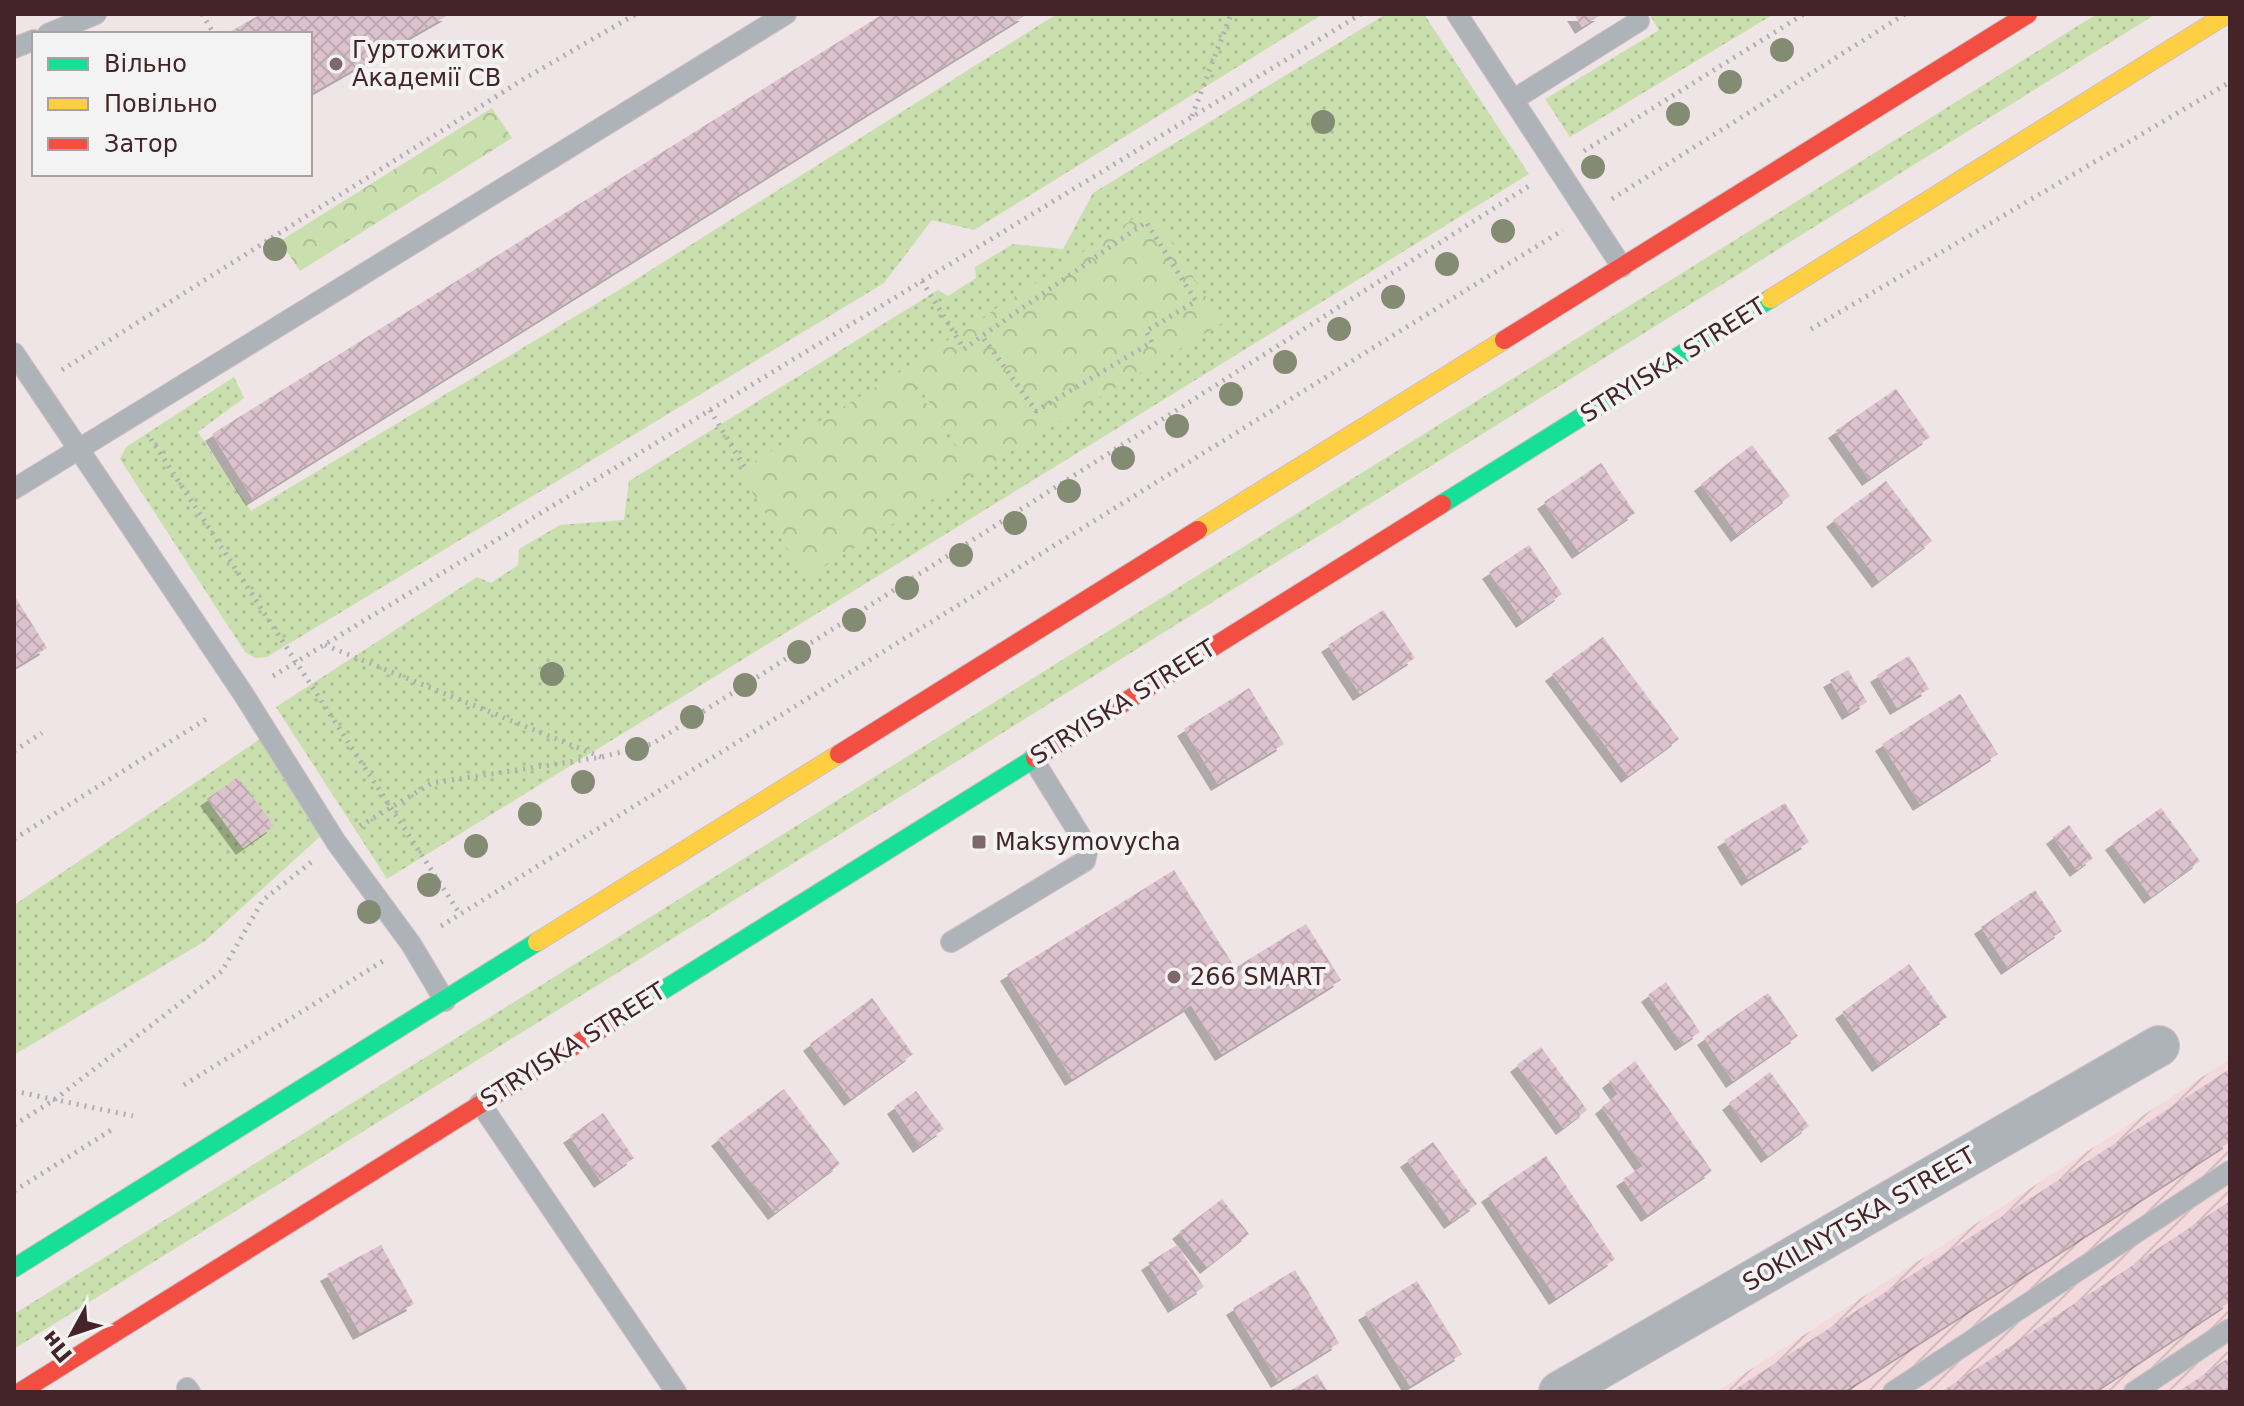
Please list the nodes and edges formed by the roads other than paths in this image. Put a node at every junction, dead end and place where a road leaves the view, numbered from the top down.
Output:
1 (96, 14) edge
2 (786, 14) edge
3 (1457, 14) edge
4 (2028, 14) edge
5 (2227, 14) edge
6 (1639, 21) dead end
7 (53, 32) edge
8 (1513, 100) junction
9 (1622, 267) junction
10 (14, 353) edge
11 (80, 450) junction
12 (14, 489) edge
13 (1033, 759) junction
14 (951, 942) dead end
15 (445, 1001) junction
16 (2159, 1046) dead end
17 (480, 1103) junction
18 (2230, 1171) edge
19 (14, 1268) edge
20 (2230, 1329) edge
21 (1901, 1390) edge
22 (20, 1392) edge
23 (676, 1392) edge
24 (1559, 1392) edge
25 (2134, 1392) edge

1 - 7 lane
2 - 11 lane
3 - 8 lane
4 - 9 main road
5 - 13 main road, STRYISKA STREET
6 - 8 lane
8 - 9 lane
9 - 15 main road
10 - 11 lane
11 - 12 lane
11 - 15 lane
13 - 14 lane
13 - 17 main road, STRYISKA STREET
15 - 19 main road
16 - 24 street, SOKILNYTSKA STREET
17 - 22 main road, STRYISKA STREET
17 - 23 lane
18 - 21 lane
20 - 25 lane

